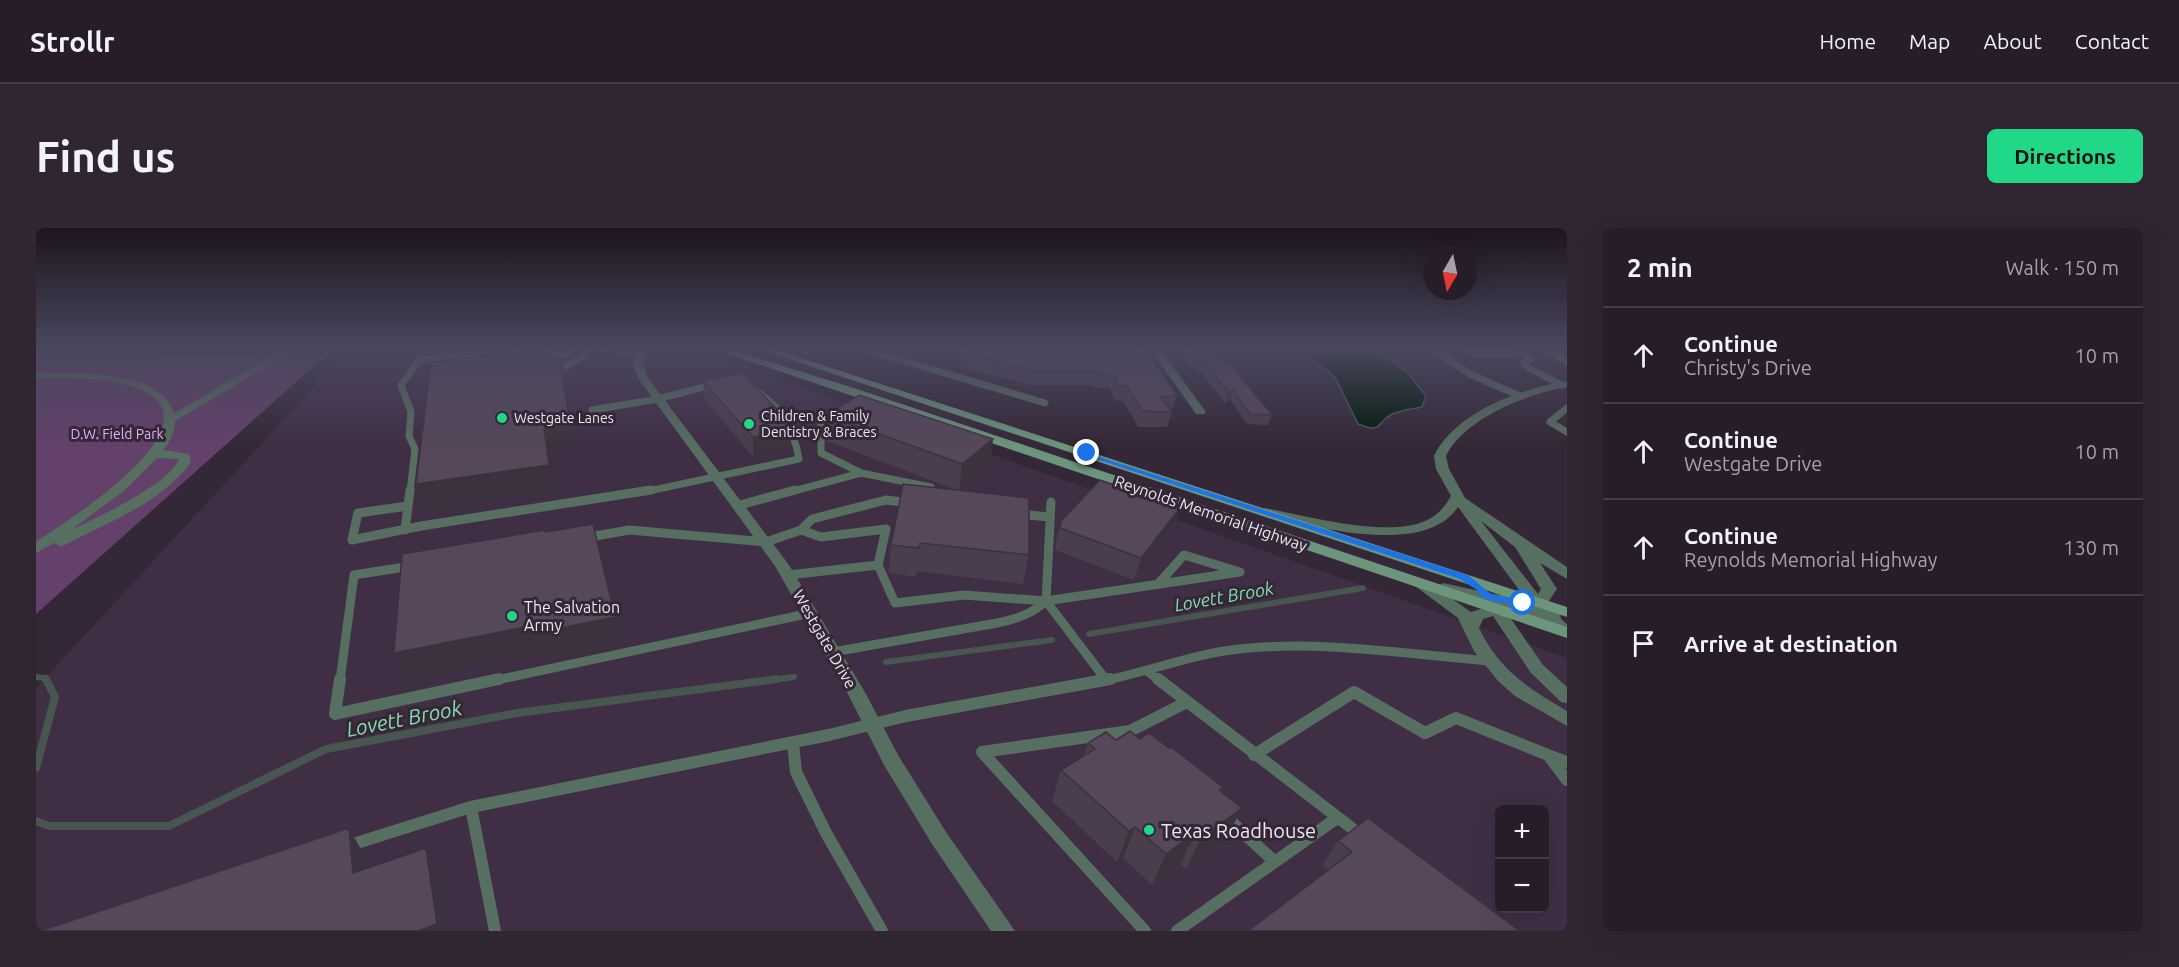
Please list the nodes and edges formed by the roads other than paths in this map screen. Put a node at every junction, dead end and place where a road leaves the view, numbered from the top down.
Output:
1 (111, 382) edge
2 (235, 382) edge
3 (403, 382) edge
4 (646, 382) edge
5 (821, 382) edge
6 (864, 382) edge
7 (974, 382) edge
8 (1178, 382) edge
9 (1488, 382) edge
10 (722, 383) edge
11 (1564, 385) edge
12 (747, 386) edge
13 (1520, 396) junction
14 (658, 399) junction
15 (1045, 403) dead end
16 (1567, 408) edge
17 (592, 410) dead end
18 (1200, 412) dead end
19 (170, 420) junction
20 (821, 425) dead end
21 (1566, 431) edge
22 (153, 454) junction
23 (861, 473) junction
24 (717, 476) junction
25 (931, 487) edge
26 (1458, 496) junction
27 (1051, 502) dead end
28 (921, 504) edge
29 (740, 505) junction
30 (408, 506) junction
31 (1003, 512) edge
32 (1264, 512) junction
33 (1050, 517) junction
34 (405, 530) junction
35 (801, 530) junction
36 (572, 540) edge
37 (766, 542) junction
38 (1522, 546) junction
39 (36, 549) edge
40 (36, 555) edge
41 (423, 564) edge
42 (878, 566) junction
43 (1567, 574) edge
44 (788, 575) junction
45 (1464, 577) junction
46 (1419, 583) junction
47 (1158, 584) junction
48 (1046, 601) junction
49 (1537, 602) junction
50 (1492, 603) junction
51 (1567, 612) edge
52 (811, 614) junction
53 (1548, 616) junction
54 (1567, 619) edge
55 (1472, 626) junction
56 (1567, 632) edge
57 (833, 652) junction
58 (1489, 662) junction
59 (1147, 671) junction
60 (1106, 680) junction
61 (1567, 697) edge
62 (1186, 702) junction
63 (1567, 719) edge
64 (872, 724) junction
65 (793, 743) junction
66 (1254, 754) junction
67 (1548, 755) junction
68 (1567, 762) edge
69 (1567, 780) edge
70 (471, 807) junction
71 (1215, 808) edge
72 (1337, 818) junction
73 (1373, 845) edge
74 (334, 850) edge
75 (1274, 861) junction
76 (495, 931) edge
77 (882, 931) edge
78 (1004, 931) edge
79 (1145, 931) edge
80 (1177, 931) edge

1 - 19 street
2 - 19 lane
3 - 30 lane
4 - 14 street, Westgate Drive
5 - 46 main road, Reynolds Memorial Highway
6 - 32 main road, Reynolds Memorial Highway
7 - 15 lane
8 - 18 street
9 - 13 lane
10 - 14 lane
11 - 13 street
12 - 24 lane
13 - 26 street
14 - 17 lane
14 - 24 street, Westgate Drive
16 - 21 lane
19 - 22 street
20 - 23 lane
22 - 39 street
22 - 40 street
23 - 25 lane
23 - 29 lane
24 - 29 street, Westgate Drive
24 - 34 lane
26 - 32 street
26 - 38 street
26 - 49 street
27 - 33 lane
28 - 35 lane
29 - 37 street, Westgate Drive
30 - 34 lane
30 - 34 lane
31 - 33 lane
32 - 45 main road, Reynolds Memorial Highway
33 - 48 lane
35 - 37 lane
35 - 42 lane
36 - 37 lane
37 - 44 street, Westgate Drive
38 - 43 street
38 - 49 street
41 - 52 lane
42 - 44 lane
42 - 48 lane
44 - 52 street, Westgate Drive
45 - 49 main road, Reynolds Memorial Highway
45 - 50 street
46 - 50 main road, Reynolds Memorial Highway
46 - 55 street
47 - 47 lane
47 - 48 lane
48 - 57 lane
48 - 60 lane
49 - 50 street
49 - 51 main road, Reynolds Memorial Highway
49 - 53 street
50 - 53 street
50 - 55 street
50 - 56 main road, Reynolds Memorial Highway
50 - 61 street
52 - 57 street, Westgate Drive
53 - 54 street
53 - 56 street
55 - 58 street
57 - 64 street, Westgate Drive
58 - 59 lane
58 - 63 street
59 - 60 lane
59 - 62 lane
60 - 64 lane
62 - 66 lane
62 - 79 lane
64 - 65 lane
64 - 78 street, Westgate Drive
65 - 70 lane
65 - 77 lane
66 - 67 lane
66 - 72 lane
67 - 68 lane
67 - 69 lane
70 - 74 lane
70 - 76 lane
71 - 75 lane
72 - 73 lane
72 - 75 lane
75 - 80 lane

